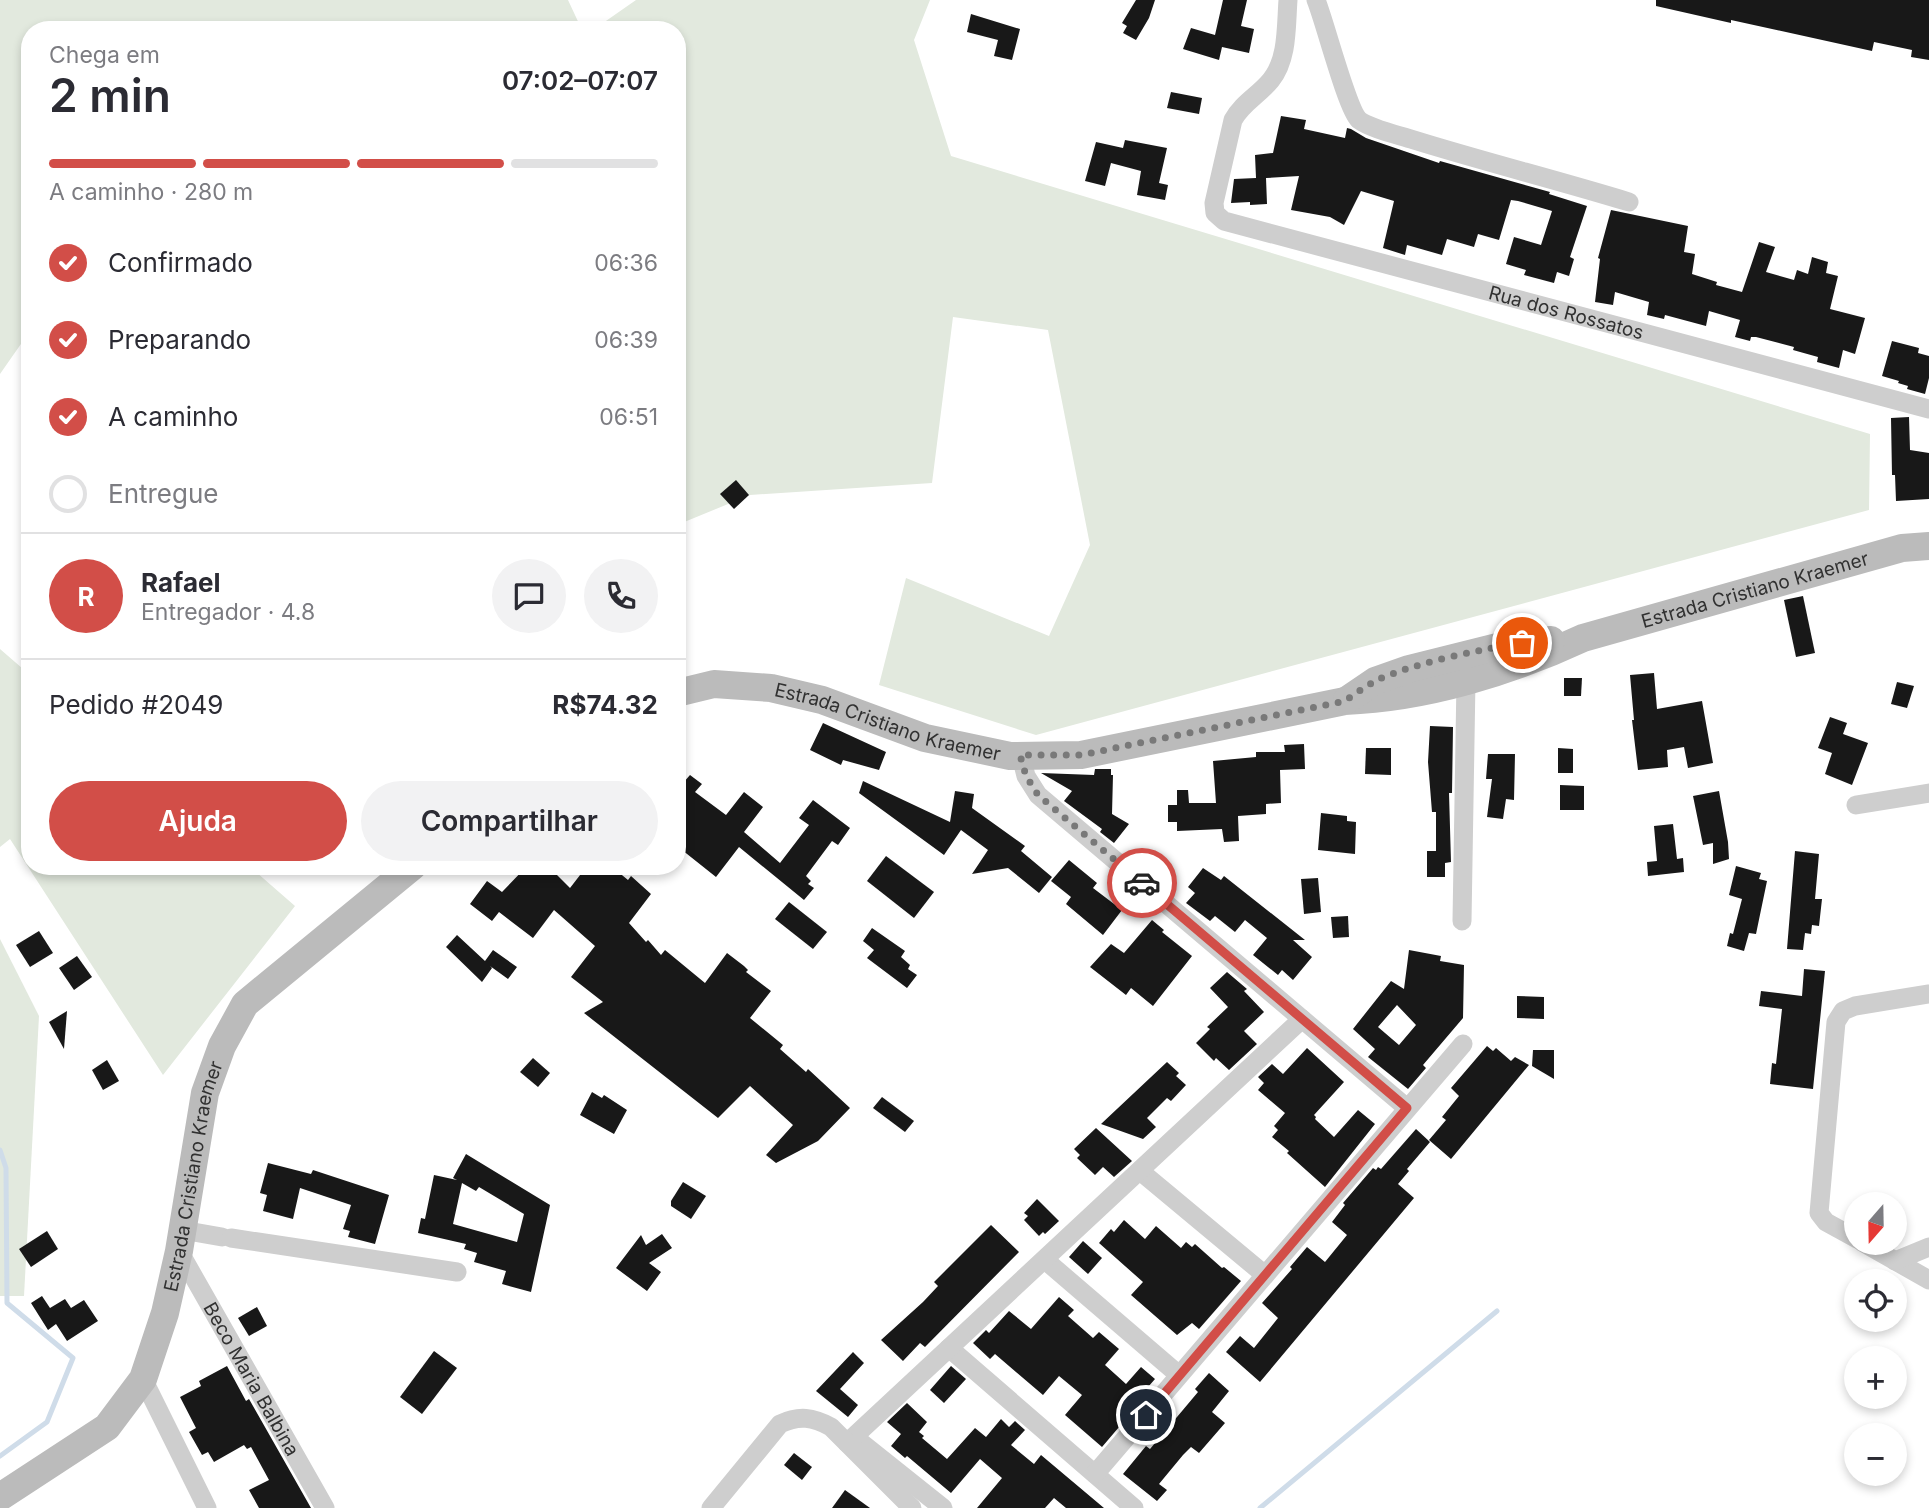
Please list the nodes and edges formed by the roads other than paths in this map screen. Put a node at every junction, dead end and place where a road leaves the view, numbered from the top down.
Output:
1 (1288, 0) edge
2 (1316, 0) edge
3 (1629, 202) dead end
4 (1929, 409) edge
5 (1929, 546) edge
6 (1463, 668) junction
7 (686, 691) edge
8 (1020, 755) junction
9 (1929, 793) edge
10 (1856, 805) dead end
11 (402, 875) edge
12 (1462, 921) dead end
13 (1929, 994) edge
14 (1302, 1019) junction
15 (1463, 1044) dead end
16 (1407, 1108) junction
17 (1140, 1171) junction
18 (1844, 1232) edge
19 (181, 1240) junction
20 (1929, 1247) edge
21 (1885, 1255) edge
22 (1045, 1260) junction
23 (1895, 1261) junction
24 (457, 1272) dead end
25 (1265, 1275) junction
26 (1929, 1280) edge
27 (949, 1348) junction
28 (1179, 1376) junction
29 (143, 1379) junction
30 (851, 1440) junction
31 (1095, 1474) junction
32 (2, 1490) edge
33 (207, 1508) edge
34 (325, 1508) edge
35 (711, 1508) edge
36 (912, 1508) edge
37 (943, 1508) edge
38 (1134, 1508) edge

1 - 4 street, Rua dos Rossatos
2 - 3 street
5 - 6 main road, Estrada Cristiano Kraemer
6 - 8 main road, Estrada Cristiano Kraemer
6 - 12 street
7 - 8 main road, Estrada Cristiano Kraemer
8 - 14 street
9 - 10 street
11 - 19 main road, Estrada Cristiano Kraemer
13 - 18 street
14 - 16 street
14 - 17 street
15 - 16 street
16 - 25 street
17 - 22 street
17 - 25 street
19 - 24 street
19 - 29 main road, Estrada Cristiano Kraemer
19 - 34 street, Beco Maria Balbina
20 - 23 street
21 - 23 street
22 - 27 street
22 - 28 street
23 - 26 street
25 - 28 street
27 - 30 street
27 - 31 street
28 - 31 street
29 - 32 main road, Estrada Cristiano Kraemer
29 - 33 street
30 - 35 street
30 - 36 street
30 - 37 street
31 - 38 street

